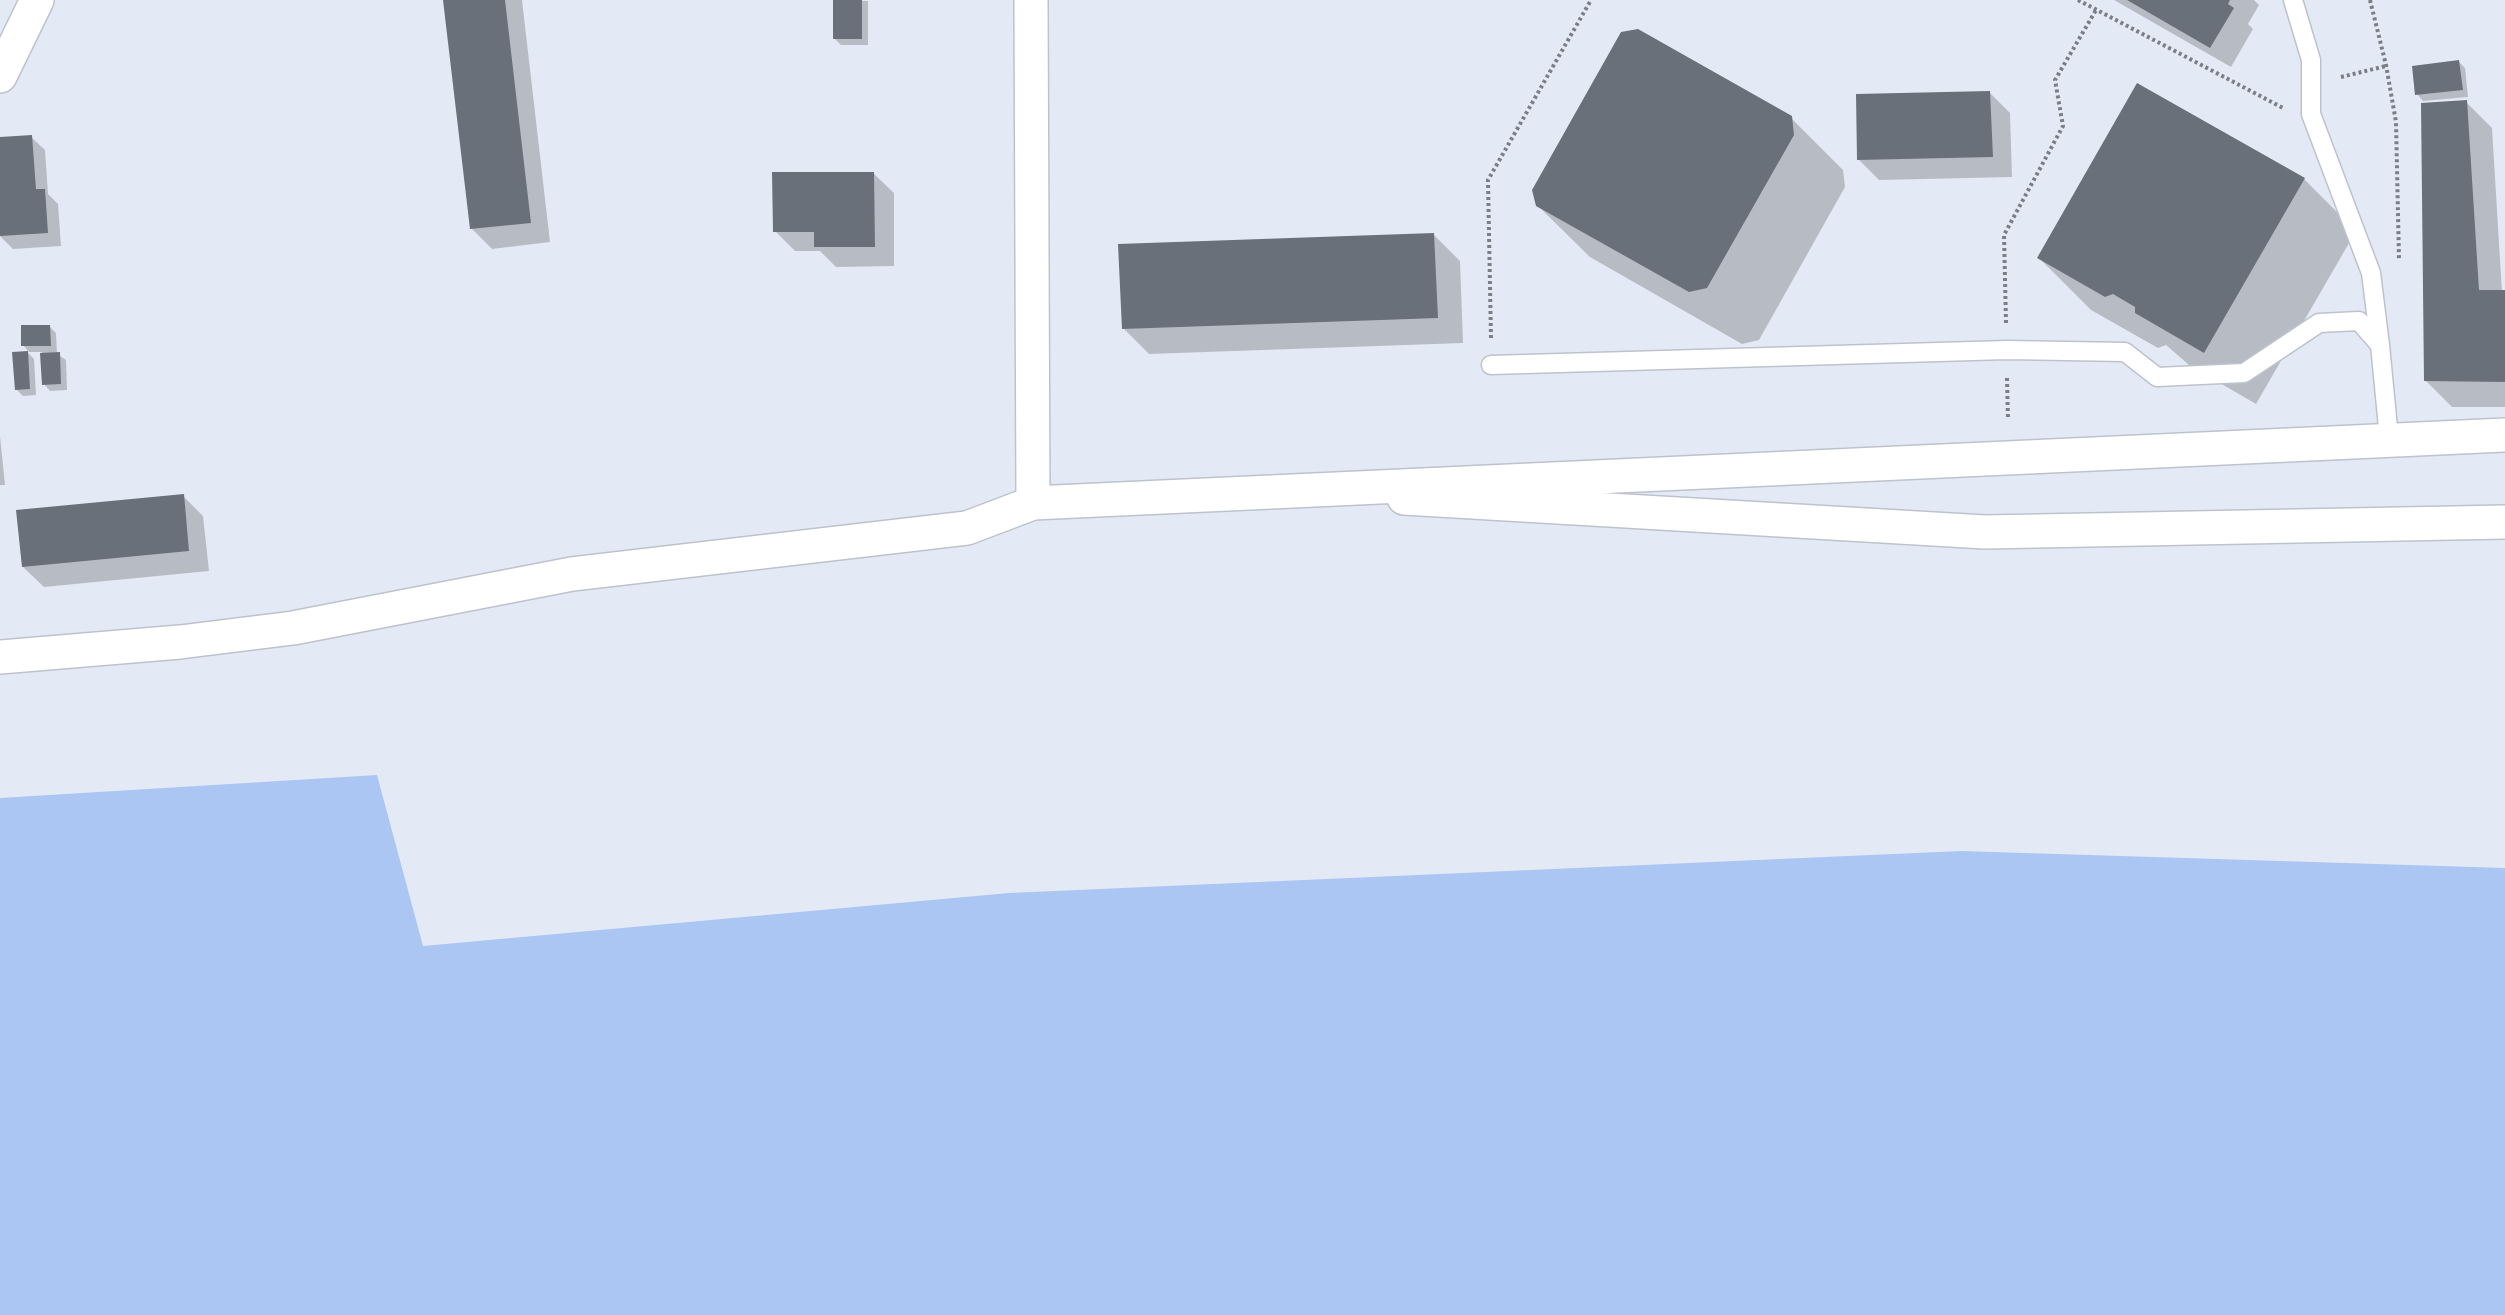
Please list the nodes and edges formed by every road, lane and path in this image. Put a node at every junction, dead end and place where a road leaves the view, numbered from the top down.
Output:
1 (37, 0) edge
2 (1031, 0) edge
3 (1591, 0) edge
4 (2078, 0) edge
5 (2293, 0) edge
6 (2370, 0) edge
7 (2096, 10) junction
8 (2386, 65) junction
9 (0, 76) edge
10 (2311, 84) junction
11 (2399, 262) dead end
12 (2380, 345) junction
13 (2007, 350) junction
14 (1491, 365) joint
15 (2008, 419) dead end
16 (2505, 435) edge
17 (2389, 438) junction
18 (1277, 490) junction
19 (1033, 503) junction
20 (2505, 522) edge
21 (0, 657) edge

1 - 9 main road
2 - 19 main road
3 - 14 path
4 - 7 path
5 - 10 lane
6 - 8 path
7 - 10 path
7 - 13 path
8 - 10 path
8 - 11 path
10 - 12 lane
12 - 13 lane
12 - 17 lane
13 - 14 lane
13 - 15 path
16 - 17 main road
17 - 18 main road
18 - 19 main road
18 - 20 main road
19 - 21 main road

